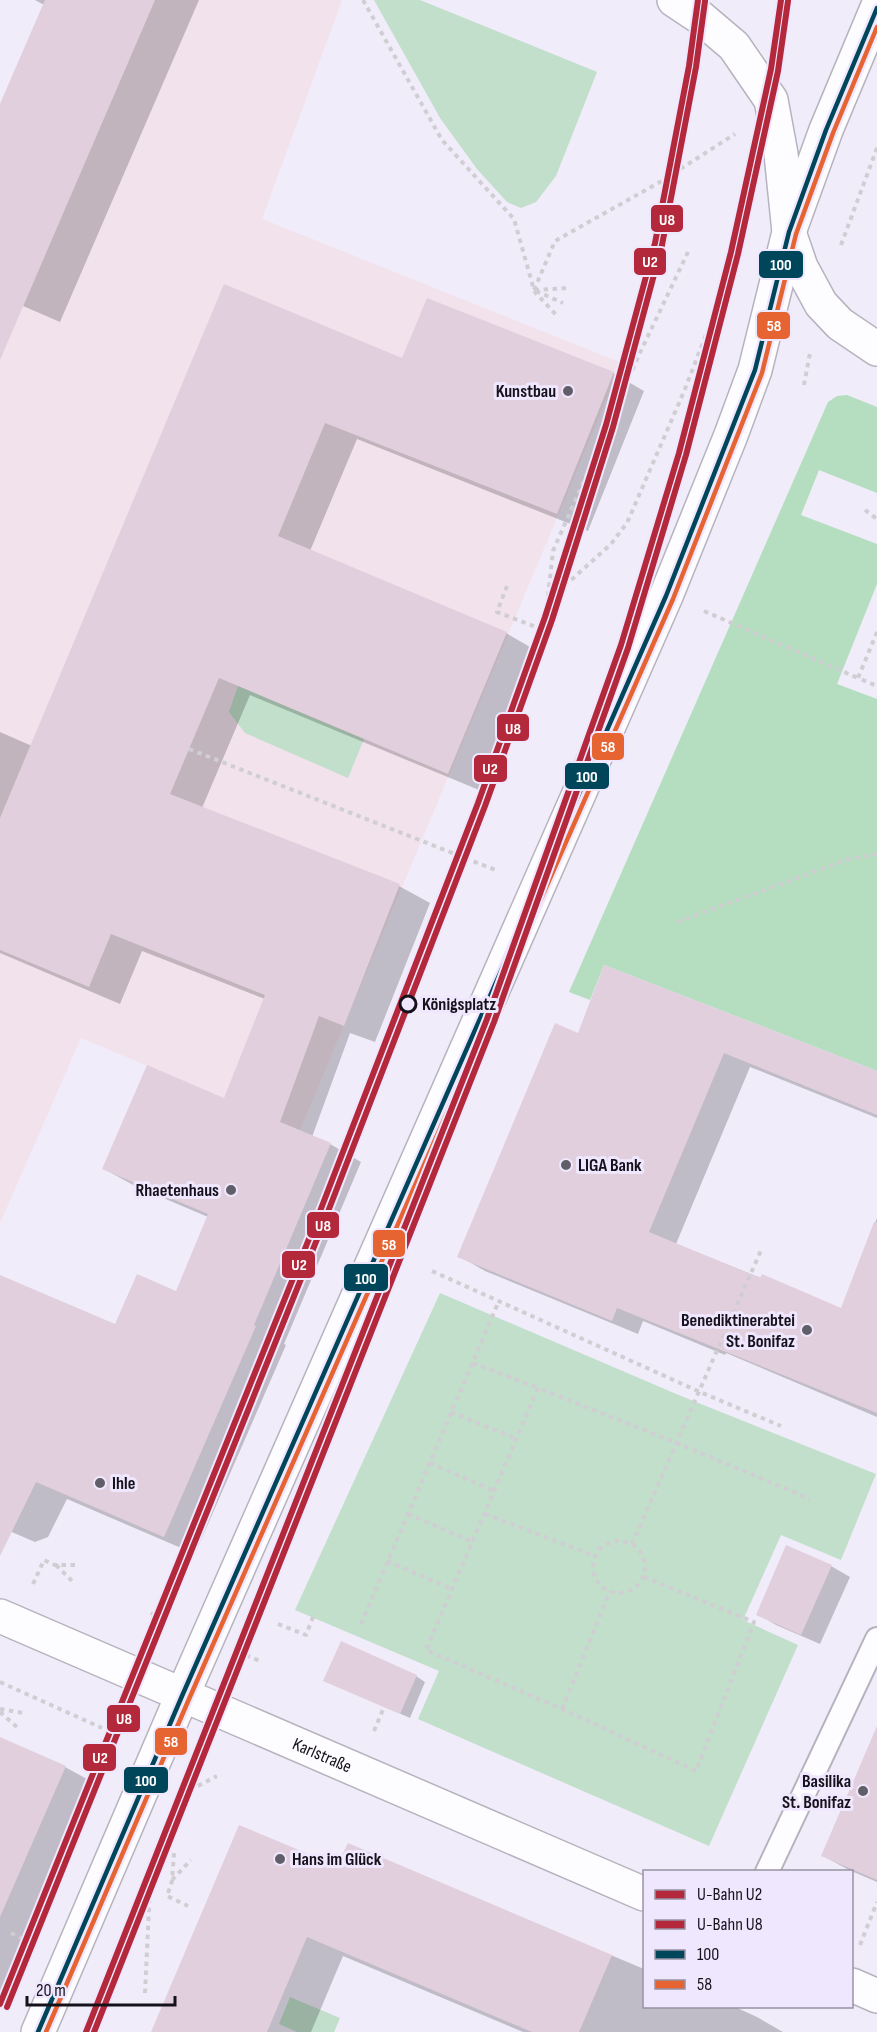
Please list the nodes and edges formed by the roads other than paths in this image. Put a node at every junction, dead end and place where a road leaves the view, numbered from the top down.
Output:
1 (674, 0) edge
2 (877, 8) edge
3 (789, 232) junction
4 (877, 349) edge
5 (0, 1616) edge
6 (877, 1639) edge
7 (182, 1696) junction
8 (768, 1870) edge
9 (643, 1893) edge
10 (853, 1985) edge
11 (877, 1996) edge
12 (38, 2032) edge

1 - 3 street
2 - 3 street
3 - 4 street
3 - 7 street
5 - 7 street, Karlstraße
6 - 8 lane
7 - 9 street, Karlstraße
7 - 12 street
10 - 11 street

